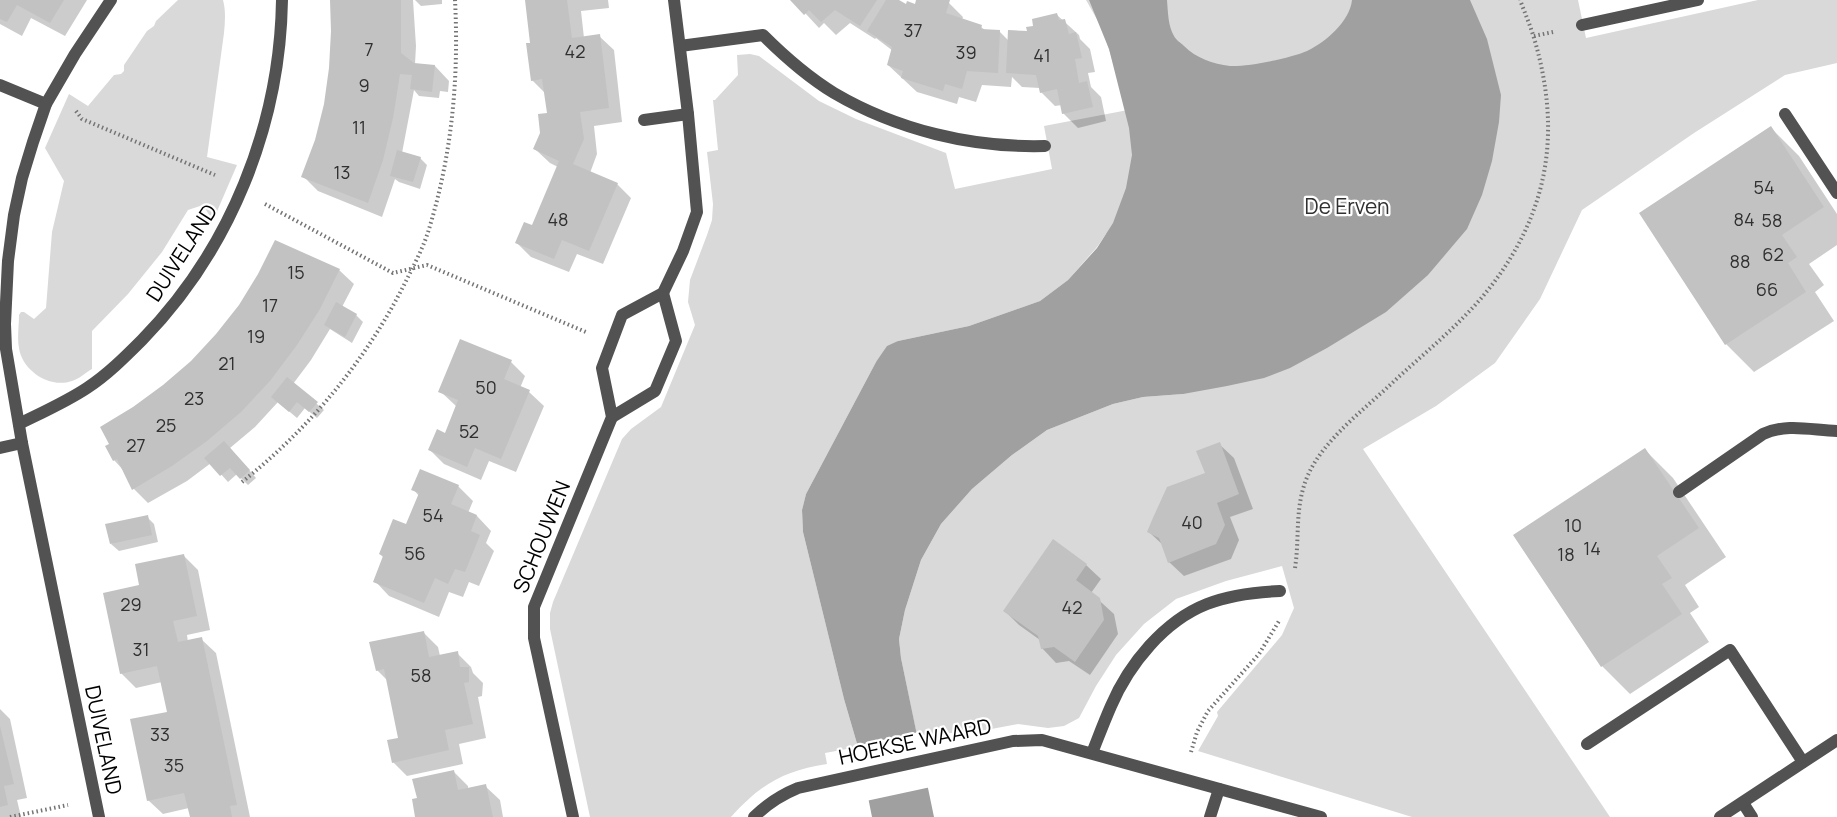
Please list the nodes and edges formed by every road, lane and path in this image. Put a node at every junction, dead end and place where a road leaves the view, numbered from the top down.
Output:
1 (111, 0) edge
2 (282, 0) edge
3 (455, 0) edge
4 (674, 0) edge
5 (1520, 0) edge
6 (1698, 0) edge
7 (1582, 25) dead end
8 (680, 46) junction
9 (0, 85) edge
10 (46, 104) junction
11 (688, 114) junction
12 (1785, 114) dead end
13 (82, 119) dead end
14 (644, 120) dead end
15 (1045, 146) dead end
16 (215, 175) dead end
17 (1837, 193) edge
18 (261, 202) dead end
19 (413, 268) junction
20 (663, 293) junction
21 (592, 335) dead end
22 (612, 417) junction
23 (19, 424) junction
24 (1837, 431) edge
25 (22, 443) junction
26 (0, 448) edge
27 (242, 482) dead end
28 (1679, 492) dead end
29 (1294, 574) dead end
30 (1280, 591) dead end
31 (1282, 616) dead end
32 (1837, 740) edge
33 (1587, 744) dead end
34 (1092, 753) junction
35 (1190, 755) dead end
36 (1803, 762) junction
37 (1219, 789) junction
38 (1743, 803) junction
39 (53, 808) dead end
40 (10, 817) edge
41 (99, 817) edge
42 (573, 817) edge
43 (754, 817) edge
44 (1210, 817) edge
45 (1322, 817) edge
46 (1720, 817) edge
47 (1752, 817) edge

1 - 10 street, DUIVELAND
2 - 23 street, DUIVELAND
3 - 19 path
4 - 8 street
5 - 29 path
6 - 7 street
8 - 11 street
8 - 15 street
9 - 10 street
10 - 23 street, DUIVELAND
11 - 14 street
11 - 20 street
12 - 17 street
13 - 16 path
18 - 19 path
19 - 21 path
19 - 27 path
20 - 22 street
20 - 22 street
22 - 42 street, SCHOUWEN
23 - 25 street, DUIVELAND
24 - 28 street
25 - 26 street
25 - 41 street, DUIVELAND
30 - 34 street
31 - 35 path
32 - 36 street
33 - 36 street
34 - 37 street, HOEKSE WAARD
34 - 43 street, HOEKSE WAARD
36 - 38 street
37 - 44 street
37 - 45 street, HOEKSE WAARD
38 - 46 street
38 - 47 street
39 - 40 path

